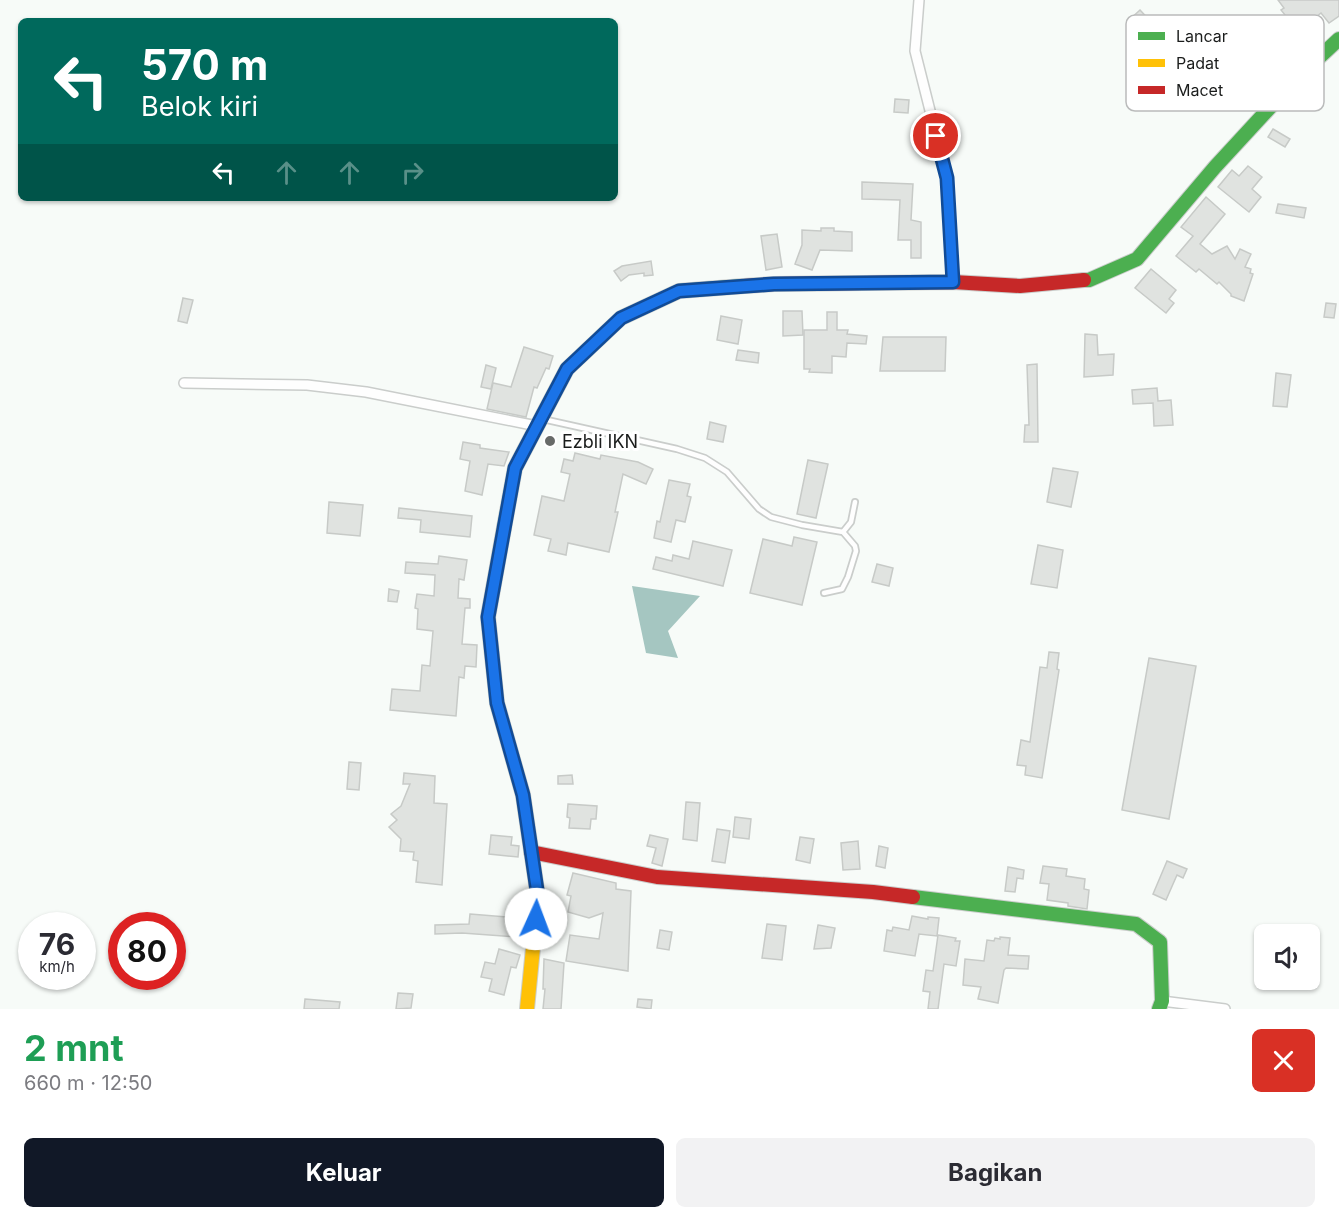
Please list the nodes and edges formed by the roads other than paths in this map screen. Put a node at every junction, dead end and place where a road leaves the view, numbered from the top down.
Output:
1 (919, 0) edge
2 (1339, 39) edge
3 (1324, 53) edge
4 (1266, 111) edge
5 (953, 282) junction
6 (184, 382) dead end
7 (539, 422) junction
8 (855, 502) dead end
9 (843, 532) junction
10 (824, 593) dead end
11 (531, 852) junction
12 (1160, 1005) edge
13 (527, 1009) edge
14 (1225, 1009) edge

1 - 5 street
2 - 3 main road
4 - 5 main road
5 - 7 main road
6 - 7 street
7 - 9 lane
7 - 11 main road
8 - 9 lane
9 - 10 lane
11 - 12 main road
11 - 13 main road
12 - 14 street

